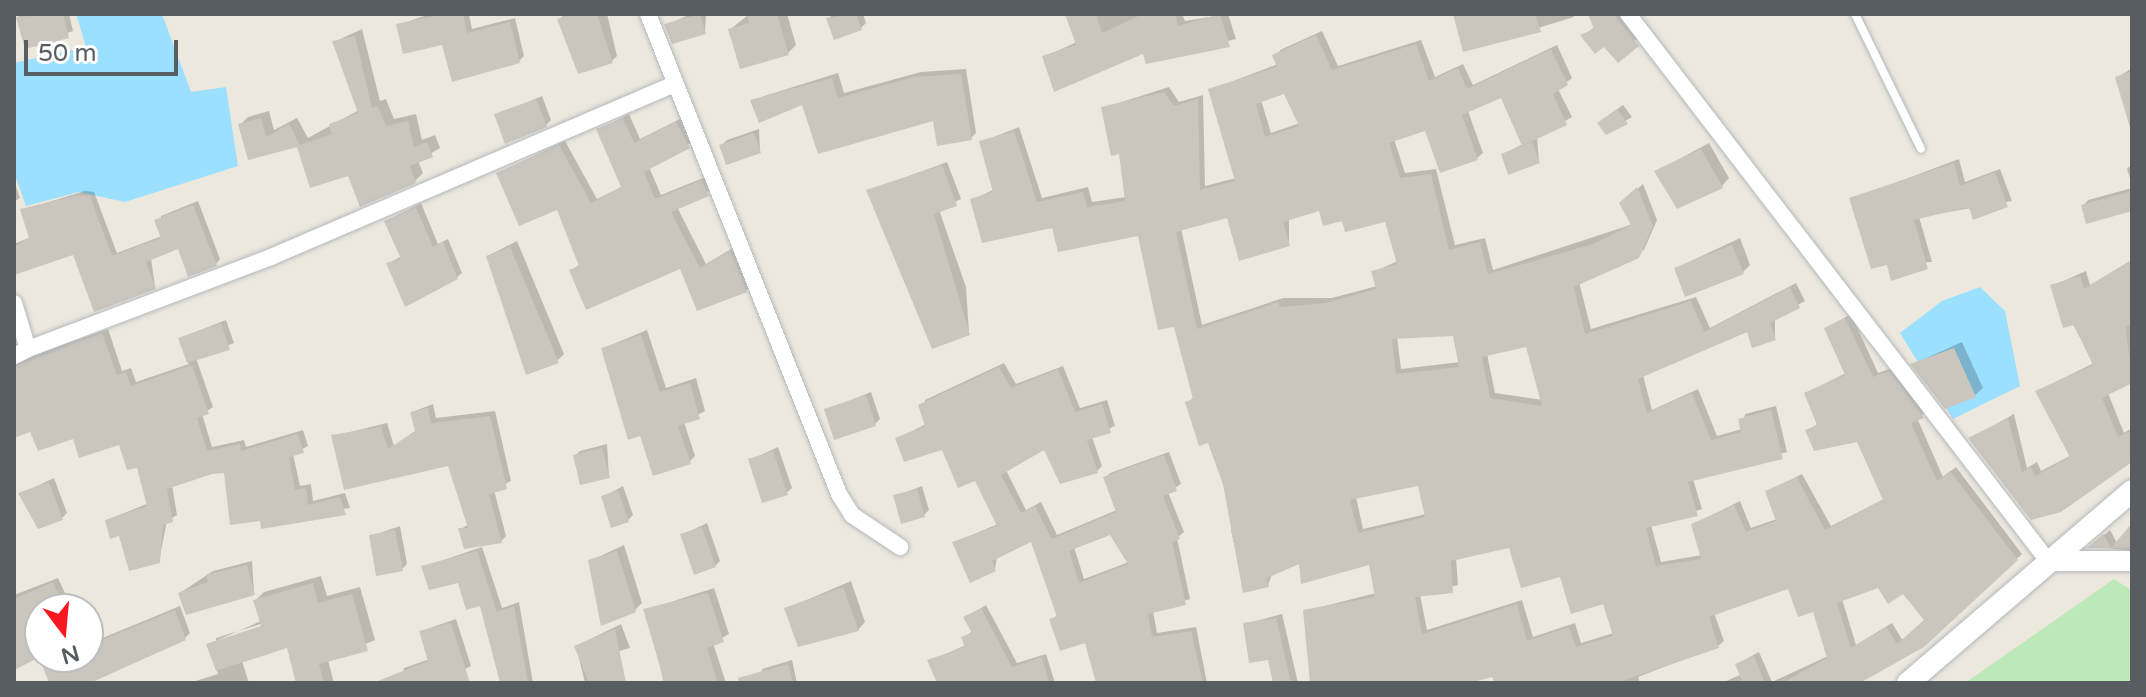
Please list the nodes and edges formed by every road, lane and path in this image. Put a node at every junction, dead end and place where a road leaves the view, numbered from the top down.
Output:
1 (648, 14) edge
2 (1628, 14) edge
3 (1855, 14) edge
4 (674, 84) junction
5 (1921, 149) dead end
6 (14, 303) edge
7 (21, 353) edge
8 (2132, 491) edge
9 (900, 547) dead end
10 (2048, 561) junction
11 (2132, 562) edge
12 (1908, 683) edge

1 - 4 street
2 - 10 street
3 - 5 lane
4 - 7 street
4 - 9 street
6 - 7 street
8 - 10 main road
10 - 11 street
10 - 12 main road

